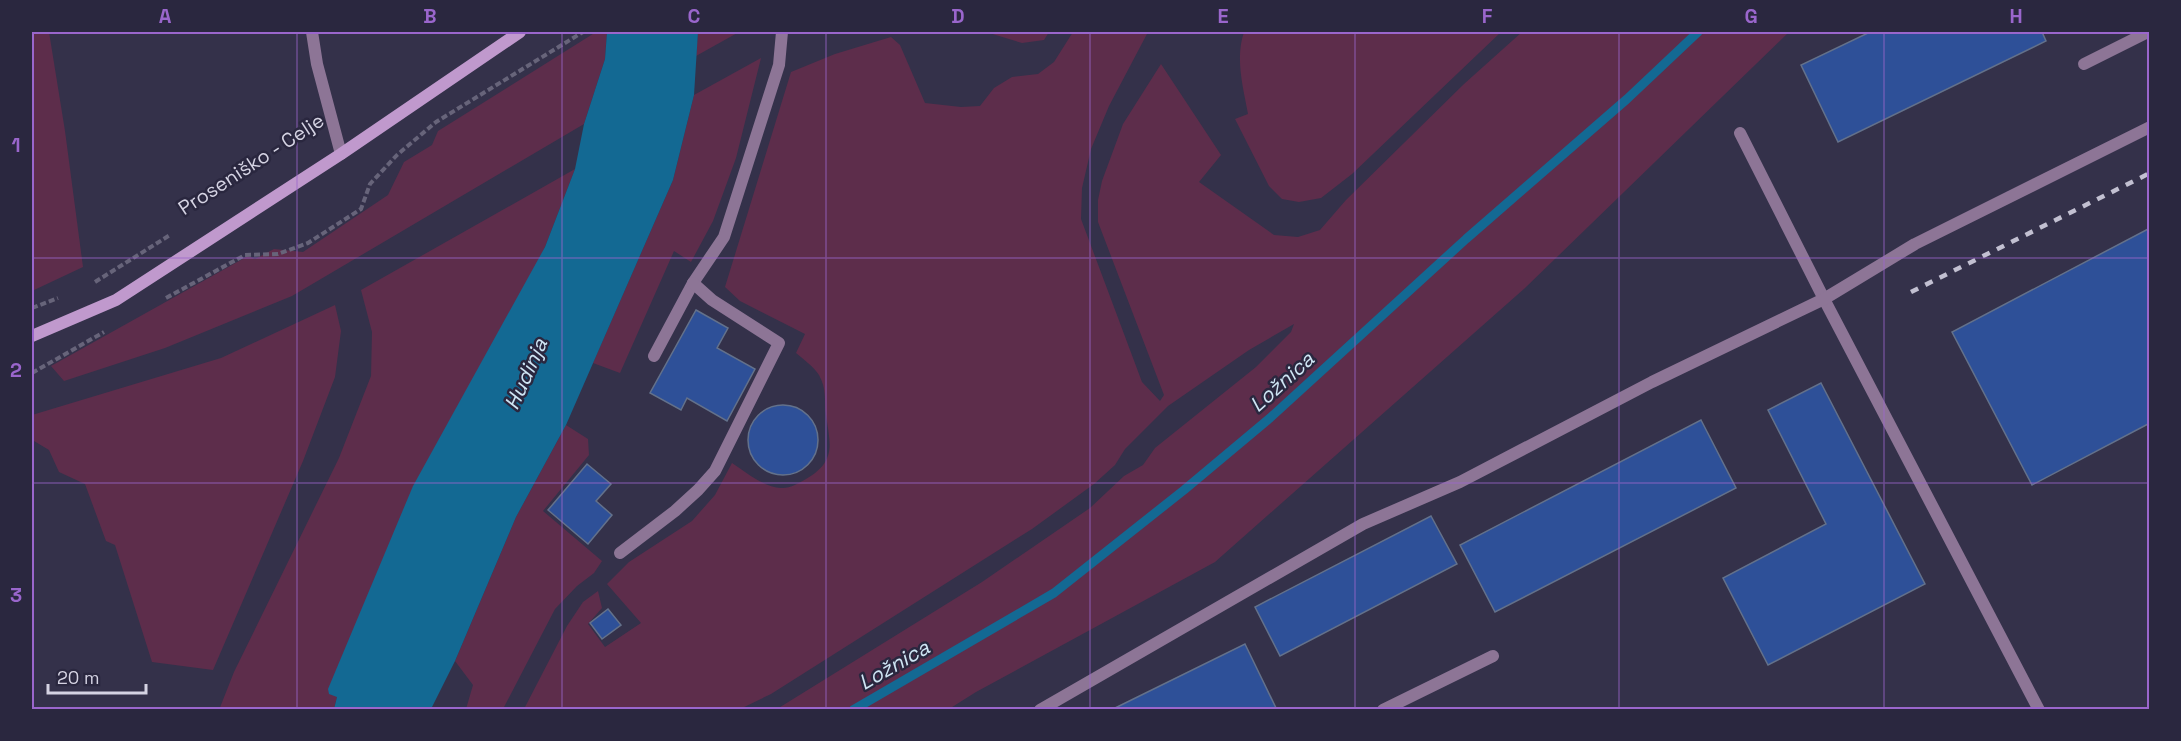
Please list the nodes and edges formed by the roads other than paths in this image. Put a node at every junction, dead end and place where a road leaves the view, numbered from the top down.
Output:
1 (312, 32) edge
2 (520, 32) edge
3 (782, 32) edge
4 (2148, 32) edge
5 (2084, 64) dead end
6 (2150, 127) edge
7 (1740, 133) dead end
8 (341, 154) junction
9 (693, 284) junction
10 (1824, 299) junction
11 (32, 336) edge
12 (654, 356) dead end
13 (620, 553) dead end
14 (1493, 656) dead end
15 (1040, 710) edge
16 (1383, 710) edge
17 (2039, 710) edge

1 - 8 street
2 - 8 street
3 - 9 street
4 - 5 street
6 - 10 street
7 - 10 street
8 - 11 street
9 - 12 street
9 - 13 street
10 - 15 street
10 - 17 street
14 - 16 street

